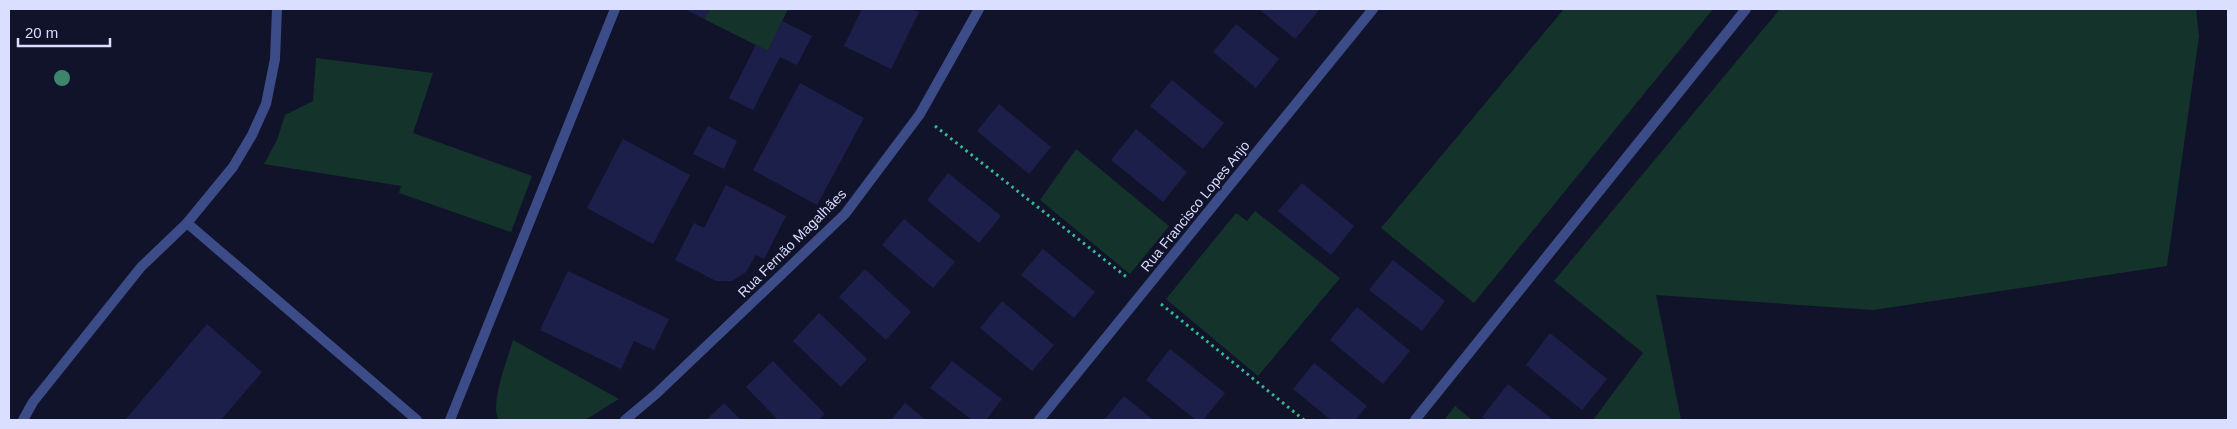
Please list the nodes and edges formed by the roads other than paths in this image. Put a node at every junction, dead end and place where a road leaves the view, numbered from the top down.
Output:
1 (277, 9) edge
2 (615, 9) edge
3 (978, 9) edge
4 (1373, 9) edge
5 (1746, 9) edge
6 (187, 223) junction
7 (23, 420) edge
8 (417, 420) edge
9 (450, 420) edge
10 (625, 420) edge
11 (1039, 420) edge
12 (1415, 420) edge

1 - 6 street
2 - 9 street
3 - 10 street, Rua Fernão Magalhães
4 - 11 street, Rua Francisco Lopes Anjo
5 - 12 street
6 - 7 street
6 - 8 street

